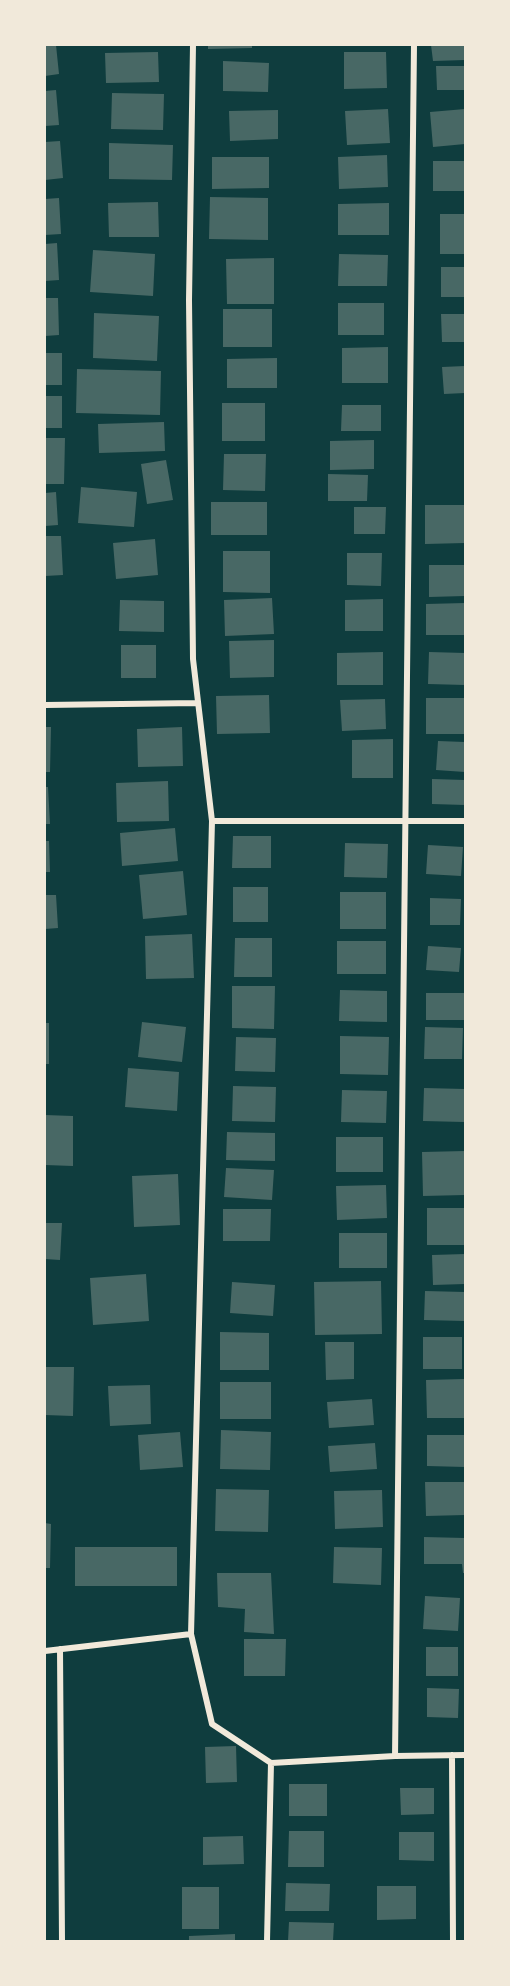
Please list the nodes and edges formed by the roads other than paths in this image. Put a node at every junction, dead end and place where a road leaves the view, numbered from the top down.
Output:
1 (193, 45) edge
2 (414, 45) edge
3 (198, 703) junction
4 (45, 705) edge
5 (405, 820) junction
6 (212, 821) junction
7 (465, 821) edge
8 (191, 1634) junction
9 (60, 1649) junction
10 (45, 1651) edge
11 (452, 1755) junction
12 (465, 1755) edge
13 (396, 1756) junction
14 (271, 1763) junction
15 (62, 1941) edge
16 (267, 1941) edge
17 (453, 1941) edge

1 - 3 street
2 - 5 street
3 - 4 street
3 - 6 street
5 - 6 street
5 - 7 street
5 - 13 street
6 - 8 street
8 - 9 street
8 - 14 street
9 - 10 street
9 - 15 street
11 - 12 street
11 - 13 street
11 - 17 street
13 - 14 street
14 - 16 street

